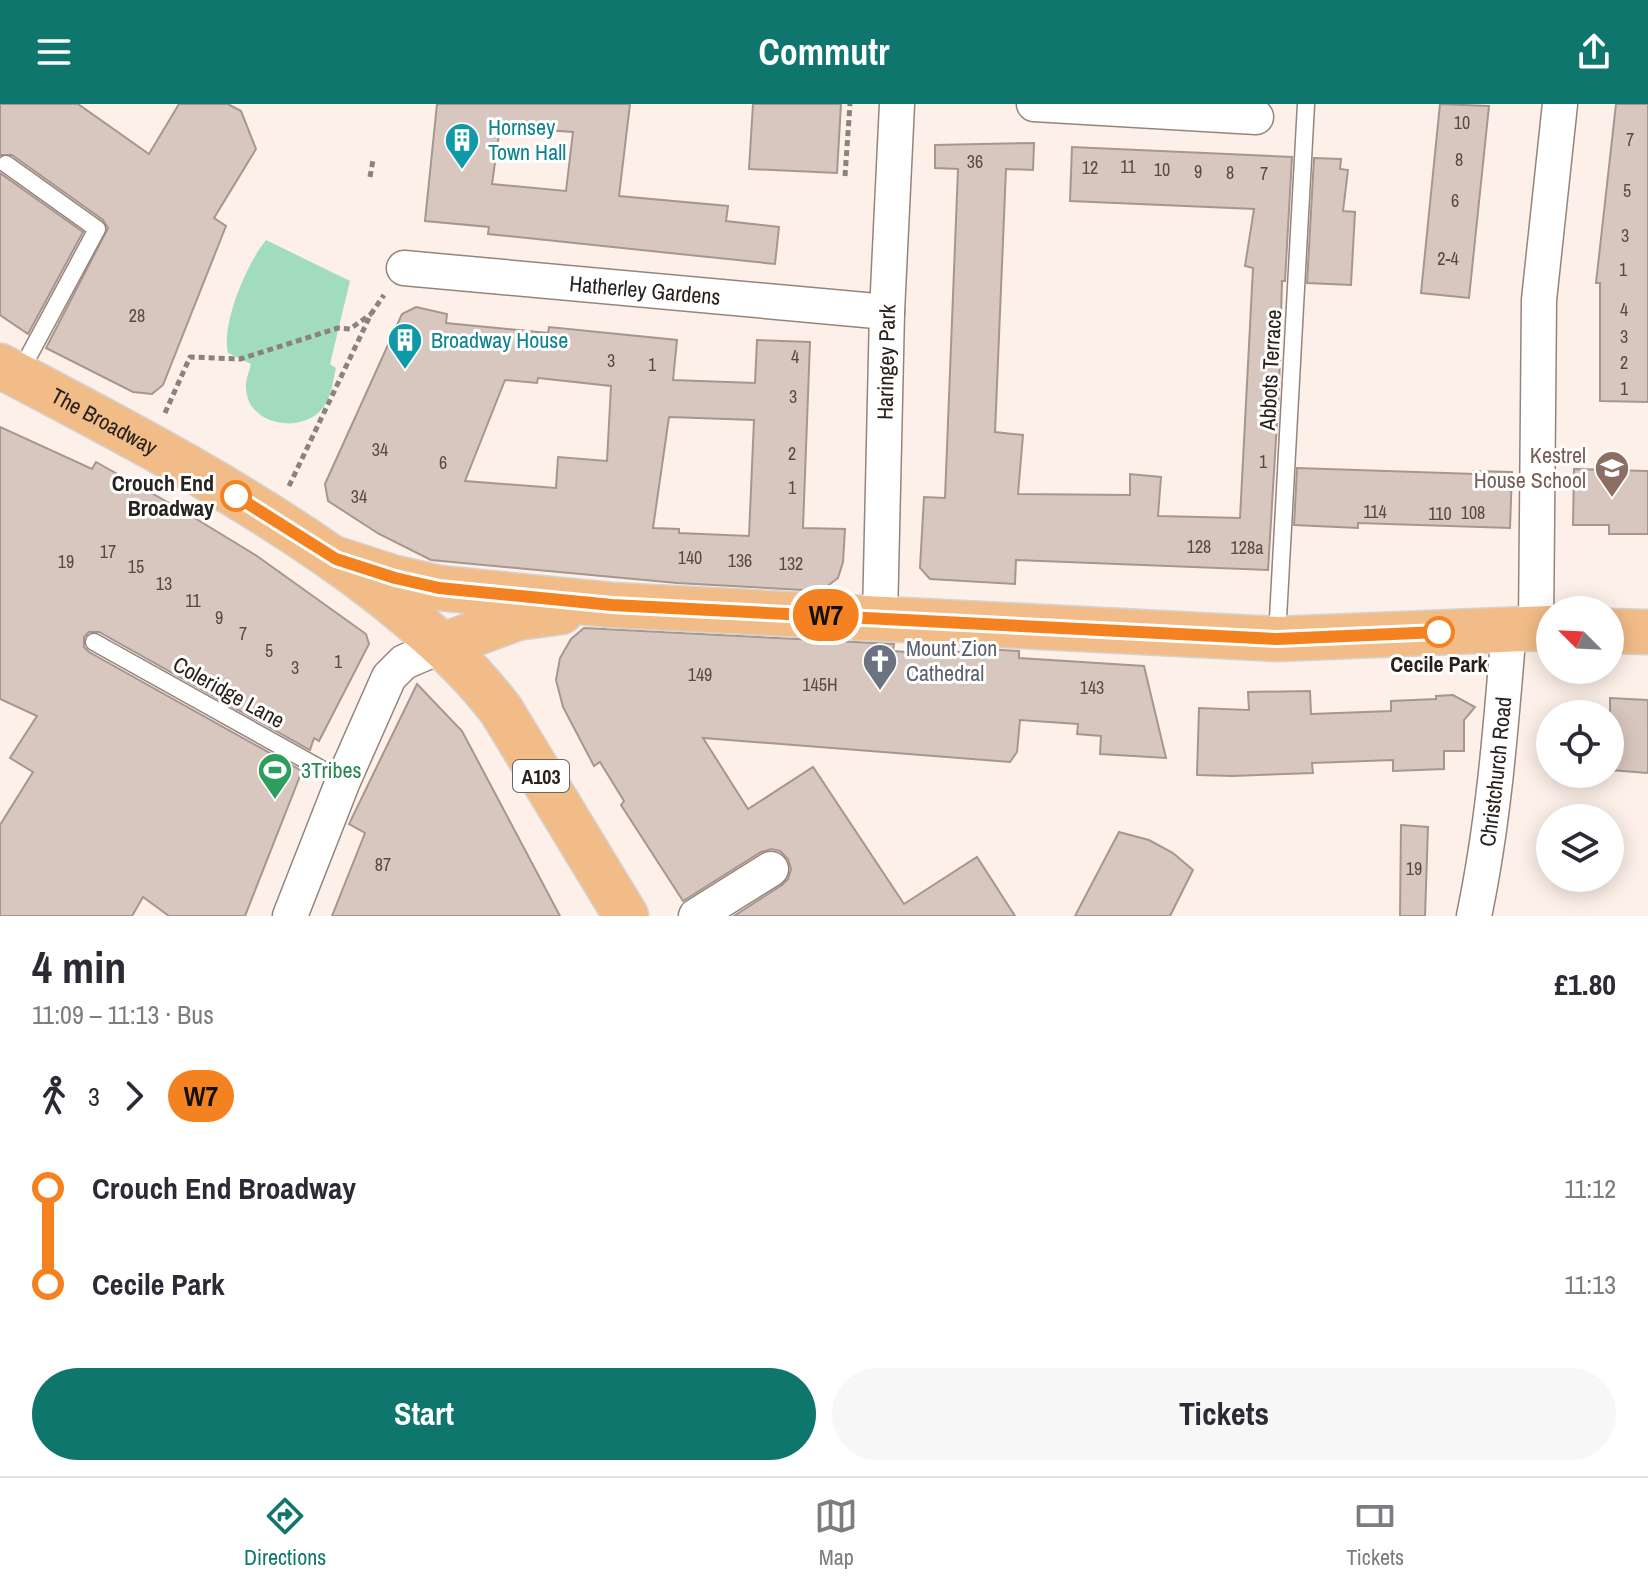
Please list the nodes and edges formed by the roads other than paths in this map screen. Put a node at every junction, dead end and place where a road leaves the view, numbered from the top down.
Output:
1 (897, 104) edge
2 (1034, 104) edge
3 (1306, 104) edge
4 (1560, 104) edge
5 (1256, 117) dead end
6 (6, 164) dead end
7 (404, 268) road end
8 (887, 312) junction
9 (9, 371) edge
10 (336, 559) junction
11 (612, 605) junction
12 (880, 618) junction
13 (1532, 628) edge
14 (1624, 631) edge
15 (1648, 632) edge
16 (1277, 639) junction
17 (94, 642) dead end
18 (444, 645) junction
19 (343, 781) junction
20 (771, 869) dead end
21 (290, 916) edge
22 (626, 916) edge
23 (696, 916) edge
24 (1474, 916) edge

1 - 8 street, Haringey Park
2 - 5 street
3 - 16 lane, Abbots Terrace
4 - 13 street
6 - 9 lane
7 - 8 street, Hatherley Gardens
8 - 12 street, Haringey Park
9 - 10 main road, The Broadway / A103
10 - 11 main road
10 - 18 main road, The Broadway / A103
11 - 12 main road
11 - 18 main road
12 - 16 main road
13 - 16 main road
13 - 24 street, Christchurch Road
14 - 15 main road
17 - 19 lane, Coleridge Lane
18 - 19 street
18 - 22 main road, A103
19 - 21 street
20 - 23 street

